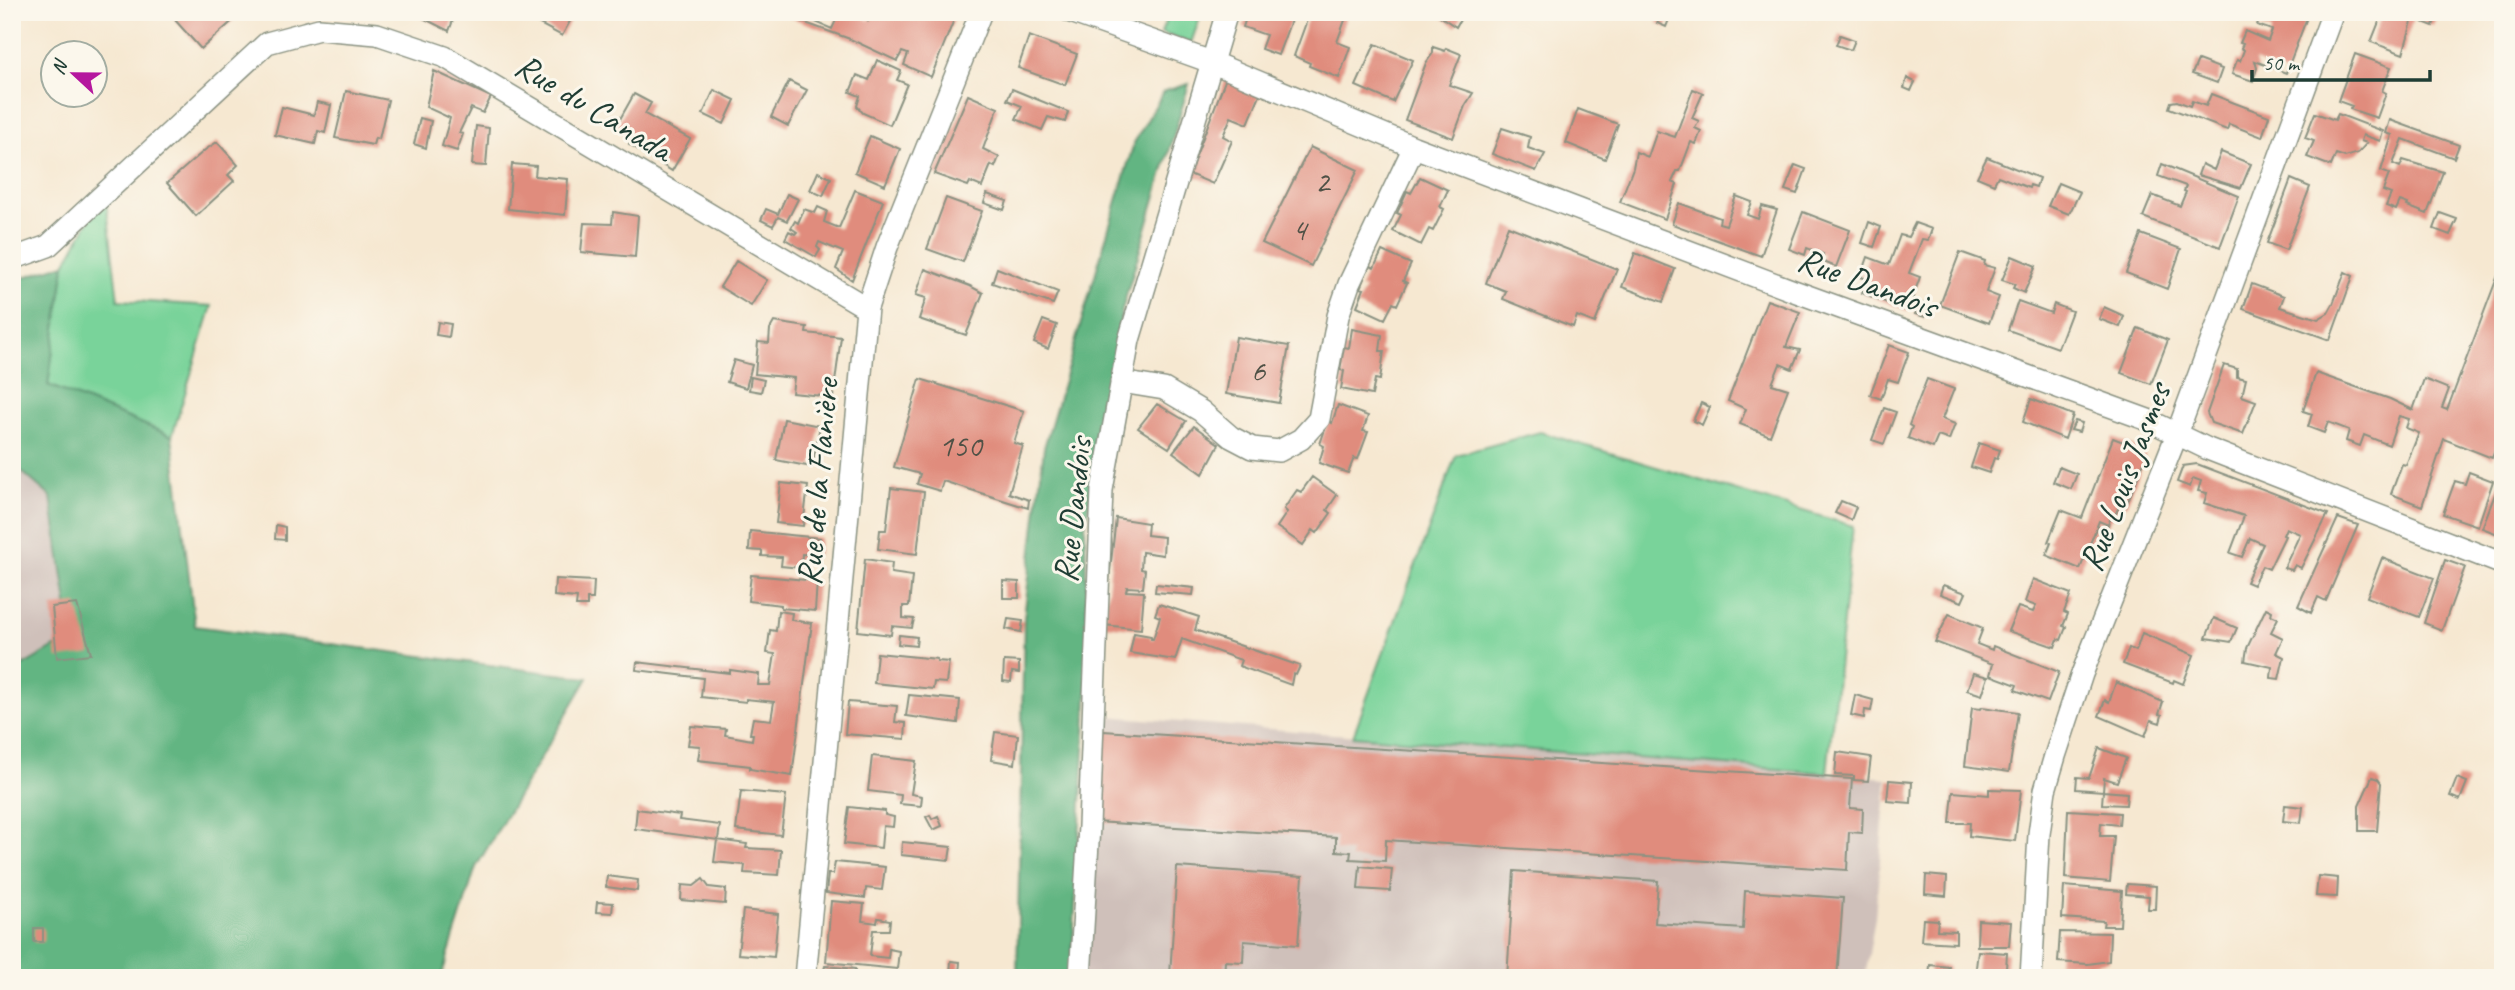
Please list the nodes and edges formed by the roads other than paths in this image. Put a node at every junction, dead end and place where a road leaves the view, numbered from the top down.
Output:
1 (981, 12) edge
2 (1071, 12) edge
3 (1227, 12) edge
4 (2333, 12) edge
5 (1211, 62) junction
6 (1414, 147) junction
7 (12, 259) edge
8 (867, 308) junction
9 (1121, 382) junction
10 (2177, 434) junction
11 (2503, 564) edge
12 (805, 978) edge
13 (1080, 978) edge
14 (2031, 978) edge

1 - 8 street, Rue de la Flanière
2 - 5 street, Rue Dandois
3 - 5 street
4 - 10 street, Rue Louis Jasmes
5 - 6 street, Rue Dandois
5 - 9 street, Rue Dandois
6 - 9 street
6 - 10 street, Rue Dandois
7 - 8 street, Rue du Canada
8 - 12 street, Rue de la Flanière
9 - 13 street, Rue Dandois
10 - 11 street, Rue Dandois
10 - 14 street, Rue Louis Jasmes

